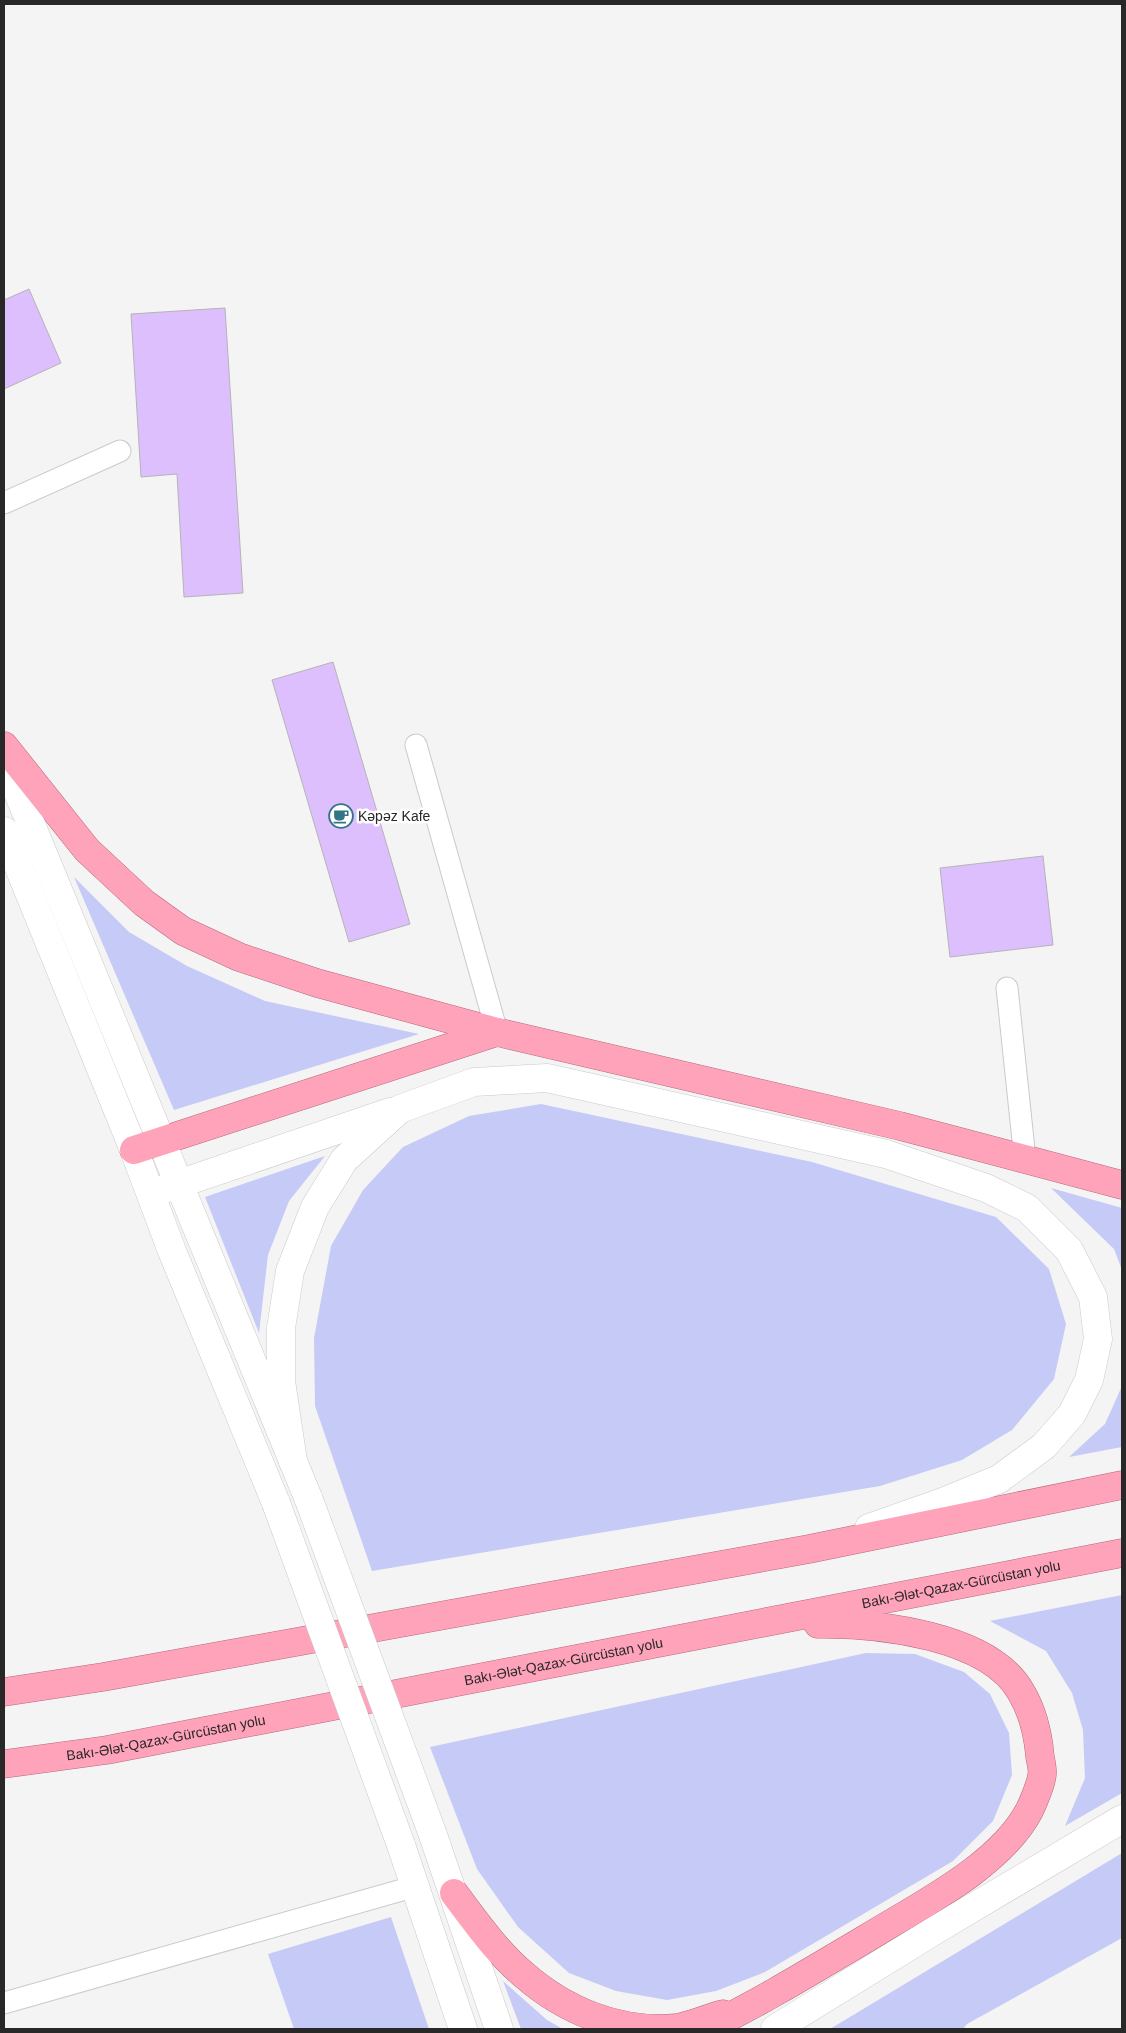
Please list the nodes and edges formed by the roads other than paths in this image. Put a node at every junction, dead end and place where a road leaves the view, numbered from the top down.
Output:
1 (120, 451) dead end
2 (4, 503) edge
3 (416, 745) dead end
4 (4, 746) edge
5 (4, 765) edge
6 (4, 831) edge
7 (1007, 988) dead end
8 (497, 1032) junction
9 (400, 1109) junction
10 (161, 1140) junction
11 (134, 1150) junction
12 (1025, 1159) junction
13 (179, 1184) junction
14 (1122, 1185) edge
15 (150, 1193) junction
16 (292, 1461) junction
17 (1122, 1484) edge
18 (809, 1548) junction
19 (1122, 1553) edge
20 (754, 1626) junction
21 (4, 1692) edge
22 (4, 1764) edge
23 (1122, 1819) edge
24 (416, 1886) junction
25 (454, 1893) junction
26 (4, 2003) edge
27 (758, 2003) junction
28 (463, 2029) edge
29 (499, 2029) edge
30 (705, 2029) edge
31 (775, 2029) edge

1 - 2 lane
3 - 8 lane
4 - 8 highway
5 - 10 main road
6 - 11 main road
7 - 12 lane
8 - 10 highway
8 - 12 highway
9 - 13 main road
9 - 16 main road
9 - 18 main road
10 - 11 highway
10 - 13 main road
11 - 15 main road
12 - 14 highway
13 - 15 main road
13 - 16 main road
15 - 24 main road, bridge
16 - 25 main road, bridge
17 - 18 highway
18 - 21 highway
19 - 20 highway, Bakı-Ələt-Qazax-Gürcüstan yolu
20 - 22 highway, Bakı-Ələt-Qazax-Gürcüstan yolu
20 - 27 highway
23 - 31 main road
24 - 26 lane
24 - 28 main road
25 - 27 highway
25 - 29 main road
27 - 30 highway

